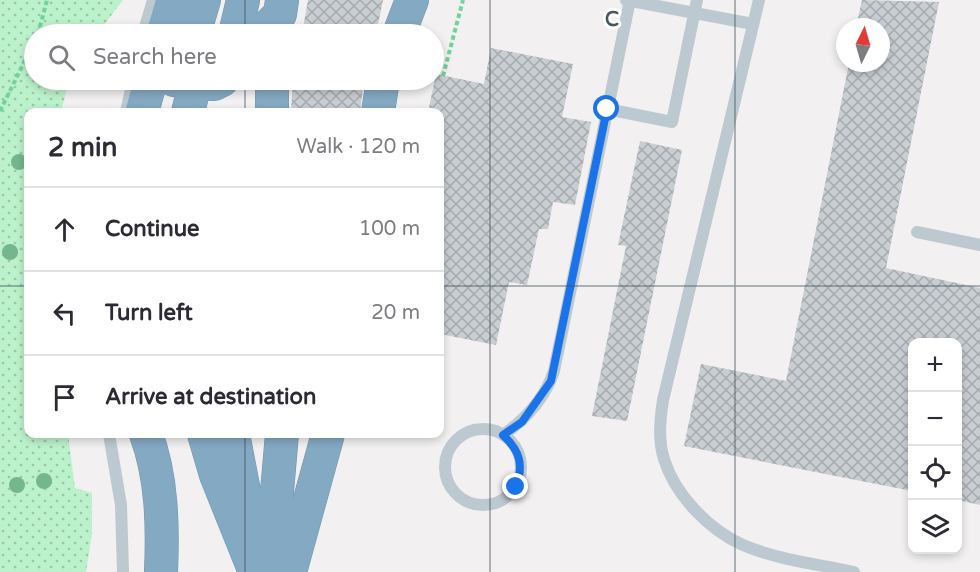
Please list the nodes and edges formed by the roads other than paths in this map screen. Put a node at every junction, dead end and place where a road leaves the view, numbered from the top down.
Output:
1 (153, 0) edge
2 (173, 0) edge
3 (186, 0) edge
4 (204, 0) edge
5 (213, 0) edge
6 (243, 0) edge
7 (282, 0) edge
8 (412, 0) edge
9 (628, 0) edge
10 (697, 0) edge
11 (759, 0) edge
12 (694, 15) junction
13 (146, 24) edge
14 (165, 24) edge
15 (179, 24) edge
16 (197, 24) edge
17 (208, 24) edge
18 (237, 24) edge
19 (270, 24) edge
20 (403, 24) edge
21 (753, 24) junction
22 (131, 90) edge
23 (148, 90) edge
24 (183, 90) edge
25 (186, 90) edge
26 (381, 90) edge
27 (127, 108) edge
28 (143, 108) edge
29 (163, 108) edge
30 (178, 108) edge
31 (379, 108) edge
32 (607, 109) junction
33 (917, 232) dead end
34 (980, 245) edge
35 (503, 435) junction
36 (110, 438) edge
37 (149, 438) edge
38 (191, 438) edge
39 (205, 438) edge
40 (224, 438) edge
41 (233, 438) edge
42 (240, 438) edge
43 (254, 438) edge
44 (282, 438) edge
45 (299, 438) edge
46 (311, 438) edge
47 (326, 438) edge
48 (341, 438) edge
49 (239, 470) junction
50 (287, 536) junction
51 (256, 566) edge
52 (123, 572) edge
53 (161, 572) edge
54 (270, 572) edge
55 (290, 572) edge
56 (854, 572) edge

1 - 13 lane
2 - 14 highway
3 - 15 highway
4 - 16 highway
5 - 17 highway
6 - 18 highway
7 - 19 highway
8 - 20 highway
9 - 12 lane
9 - 32 lane
10 - 12 lane
11 - 21 lane
12 - 21 lane
12 - 32 lane
21 - 56 lane
22 - 27 lane
23 - 28 highway
24 - 29 highway
25 - 30 highway
26 - 31 highway
32 - 35 lane
33 - 34 lane
35 - 35 lane
36 - 52 lane
37 - 53 highway
38 - 51 highway
39 - 51 highway
40 - 49 highway
41 - 49 highway
42 - 49 highway
43 - 51 highway
44 - 50 highway
45 - 50 highway
46 - 50 highway
47 - 50 highway
48 - 50 highway
49 - 51 highway
50 - 54 highway
50 - 55 highway

